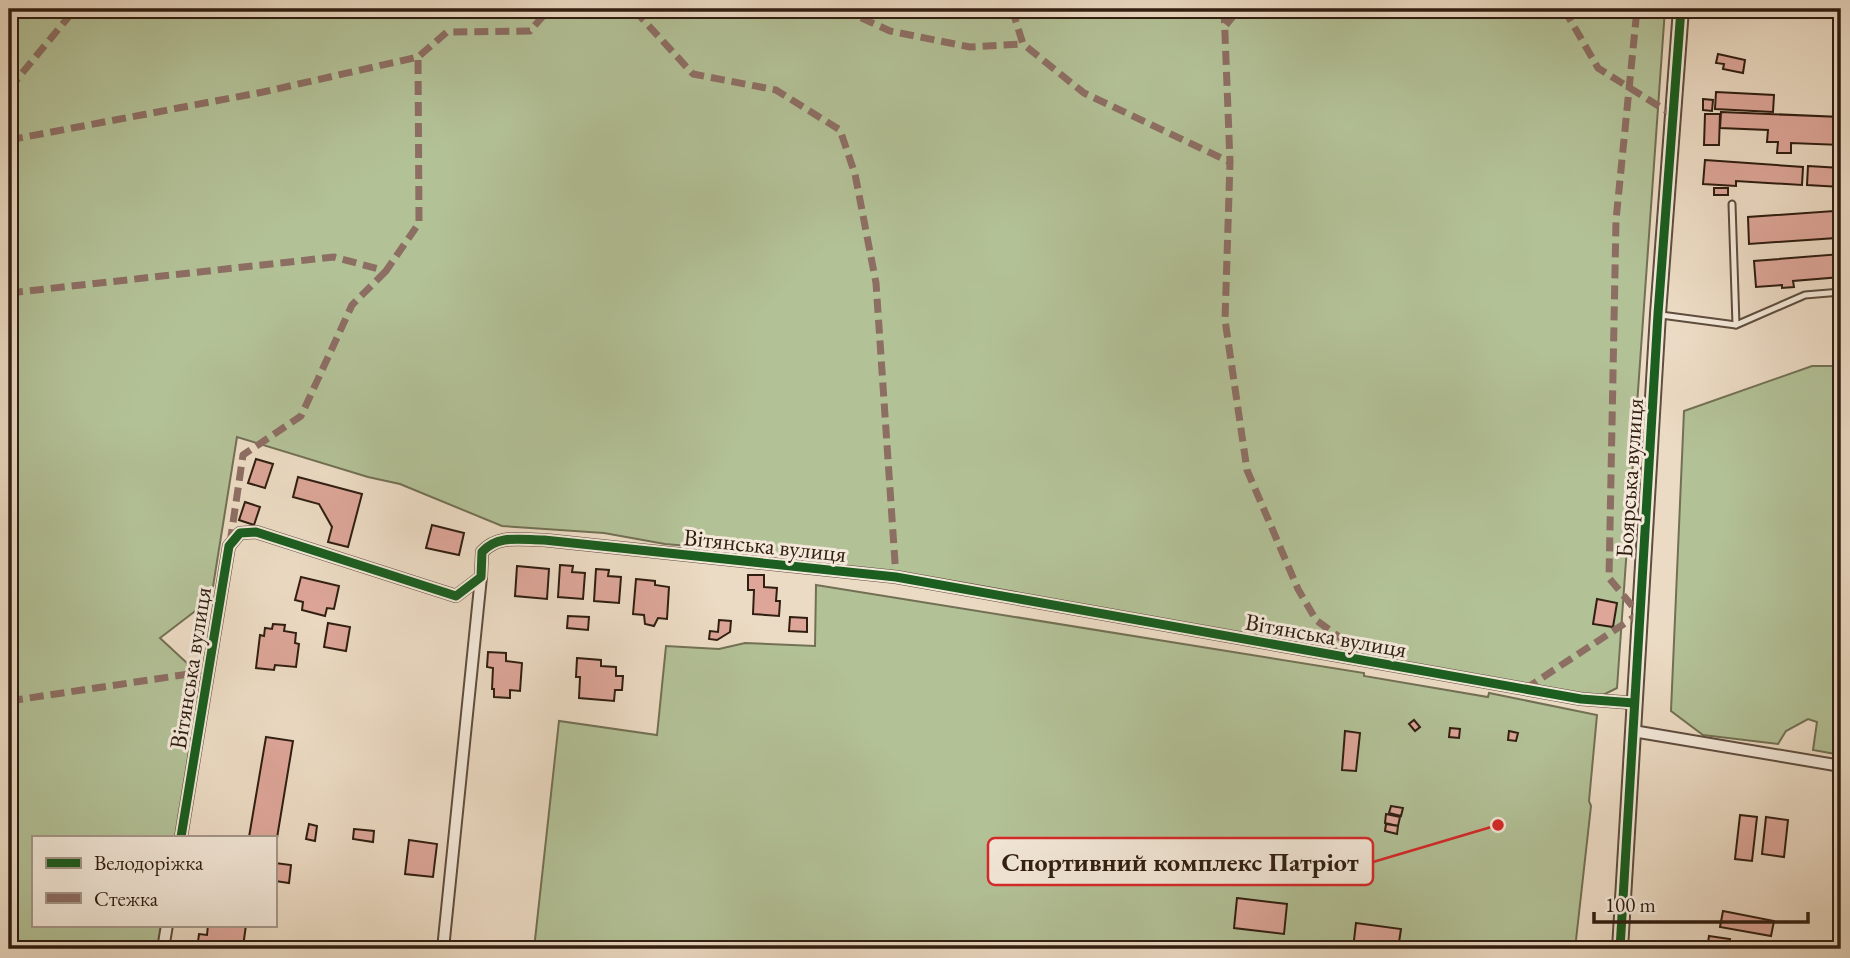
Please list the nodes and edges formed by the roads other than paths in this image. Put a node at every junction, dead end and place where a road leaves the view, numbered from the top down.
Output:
1 (1681, 9) edge
2 (1732, 204) dead end
3 (1841, 292) edge
4 (1658, 314) junction
5 (1736, 325) junction
6 (481, 577) junction
7 (1634, 703) junction
8 (1633, 731) junction
9 (1841, 766) edge
10 (181, 836) edge
11 (167, 926) edge
12 (163, 949) edge
13 (443, 949) edge
14 (1620, 949) edge

1 - 4 street, Боярська вулиця
2 - 5 lane
3 - 5 lane
4 - 5 lane
4 - 7 street, Боярська вулиця
6 - 7 street, Вітянська вулиця
6 - 10 street, Вітянська вулиця
6 - 13 street, Вітянська вулиця
7 - 8 street, Боярська вулиця
8 - 9 street
8 - 14 street, Боярська вулиця
11 - 12 street

